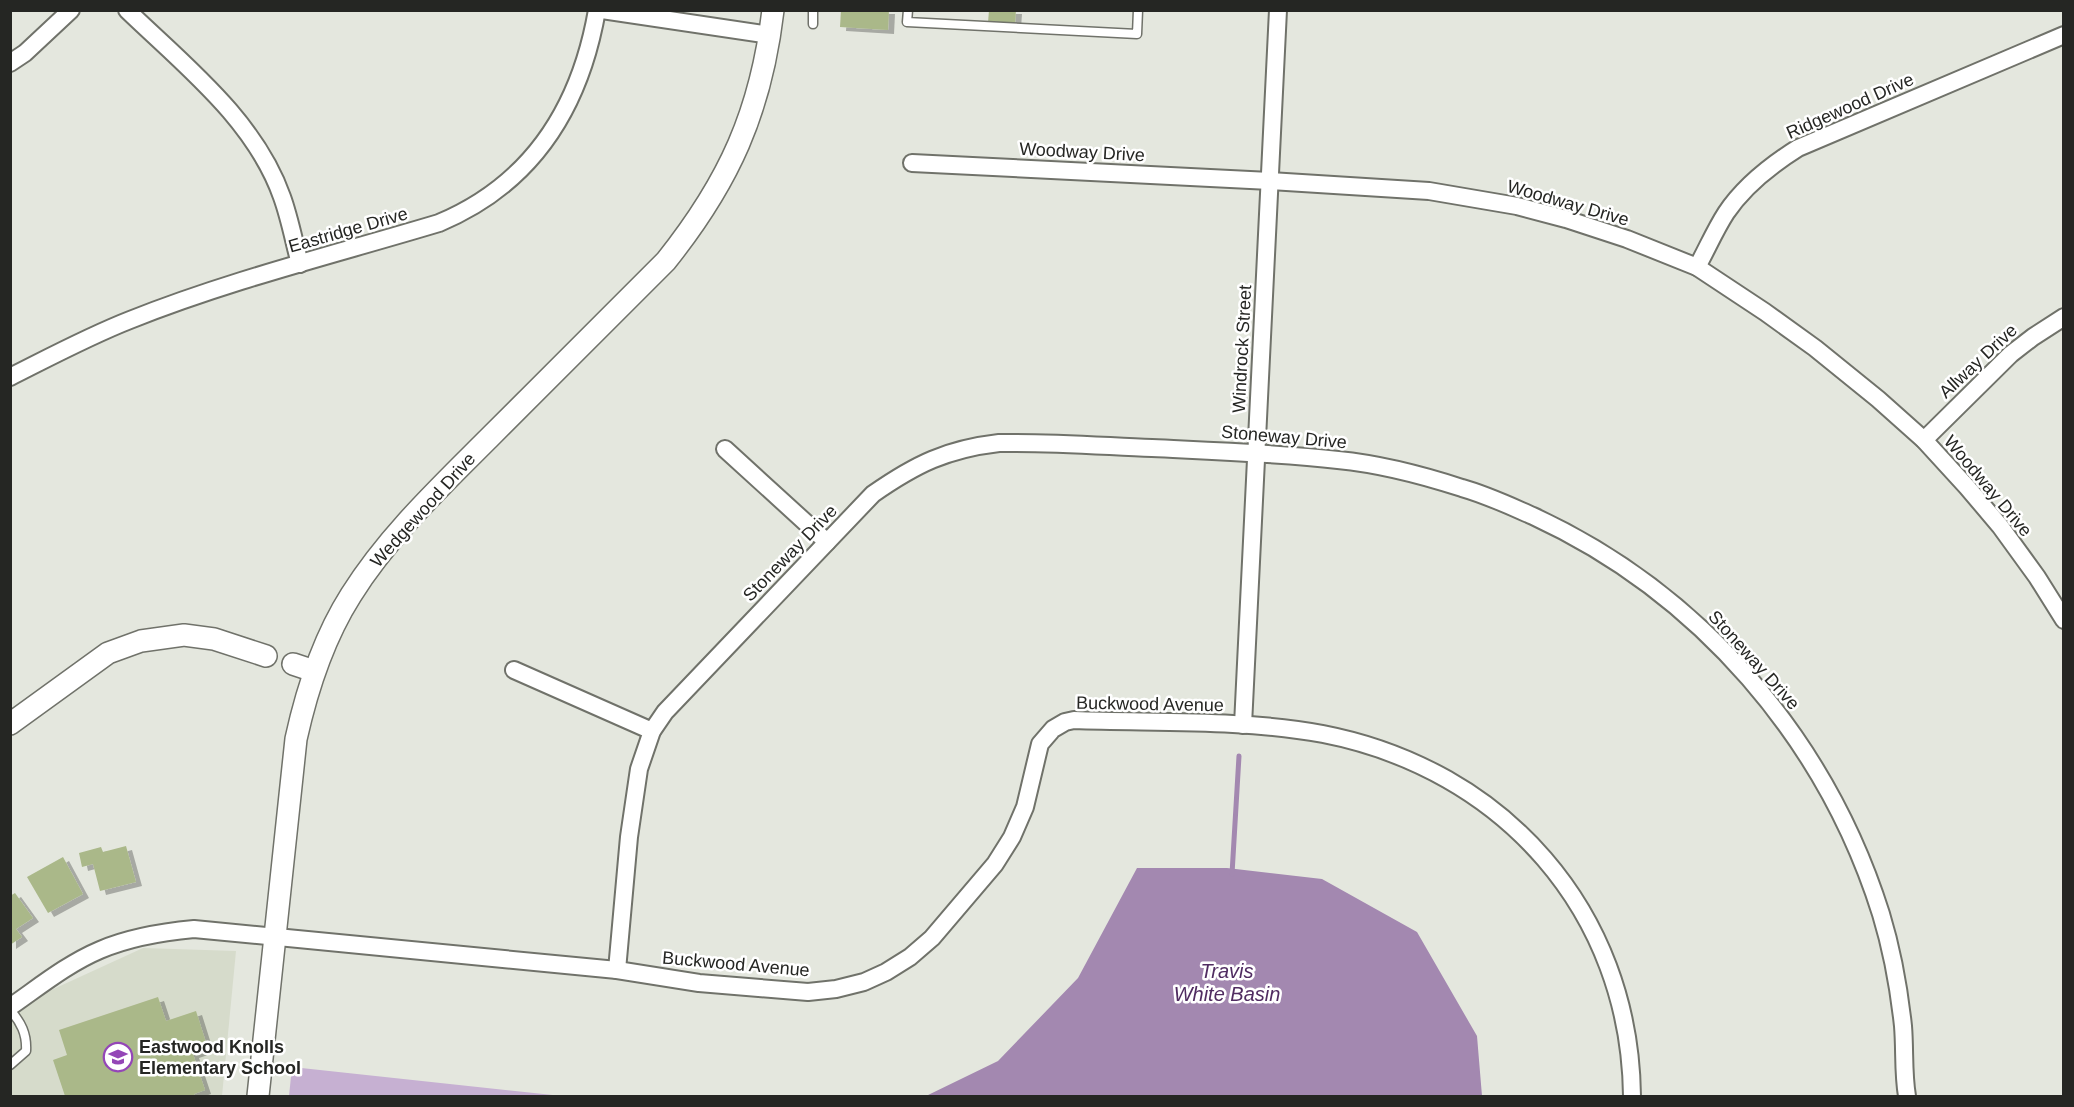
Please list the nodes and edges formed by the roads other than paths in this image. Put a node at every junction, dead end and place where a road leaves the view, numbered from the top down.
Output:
1 (71, 10) edge
2 (127, 10) edge
3 (597, 10) edge
4 (602, 10) edge
5 (773, 10) edge
6 (813, 10) edge
7 (908, 10) edge
8 (1138, 10) edge
9 (1278, 10) edge
10 (813, 24) dead end
11 (770, 35) junction
12 (2064, 35) edge
13 (10, 63) edge
14 (912, 163) dead end
15 (1270, 181) junction
16 (300, 264) junction
17 (1697, 267) junction
18 (2064, 317) edge
19 (10, 377) edge
20 (1924, 440) junction
21 (725, 449) dead end
22 (1256, 453) junction
23 (827, 542) junction
24 (2064, 620) edge
25 (266, 656) dead end
26 (293, 664) dead end
27 (514, 670) dead end
28 (314, 671) junction
29 (10, 724) edge
30 (1243, 725) junction
31 (652, 731) junction
32 (275, 935) junction
33 (617, 970) junction
34 (10, 1009) edge
35 (10, 1065) edge
36 (258, 1096) edge
37 (1632, 1096) edge
38 (1907, 1096) edge

1 - 13 street
2 - 16 street
3 - 16 street, Eastridge Drive
4 - 11 street
5 - 11 street, Wedgewood Drive
6 - 10 lane
7 - 8 lane
9 - 15 street, Windrock Street
11 - 28 street, Wedgewood Drive
12 - 17 street, Ridgewood Drive
14 - 15 street, Woodway Drive
15 - 17 street, Woodway Drive
15 - 22 street, Windrock Street
16 - 19 street, Eastridge Drive
17 - 20 street, Woodway Drive
18 - 20 street, Allway Drive
20 - 24 street, Woodway Drive
21 - 23 street
22 - 23 street, Stoneway Drive
22 - 30 street, Windrock Street
22 - 38 street, Stoneway Drive
23 - 31 street, Stoneway Drive
25 - 29 street
26 - 28 street
27 - 31 street
28 - 32 street, Wedgewood Drive
30 - 33 street, Buckwood Avenue
30 - 37 street, Buckwood Avenue
31 - 33 street, Stoneway Drive
32 - 33 street, Buckwood Avenue
32 - 34 street, Buckwood Avenue
32 - 36 street, Wedgewood Drive
34 - 35 lane

